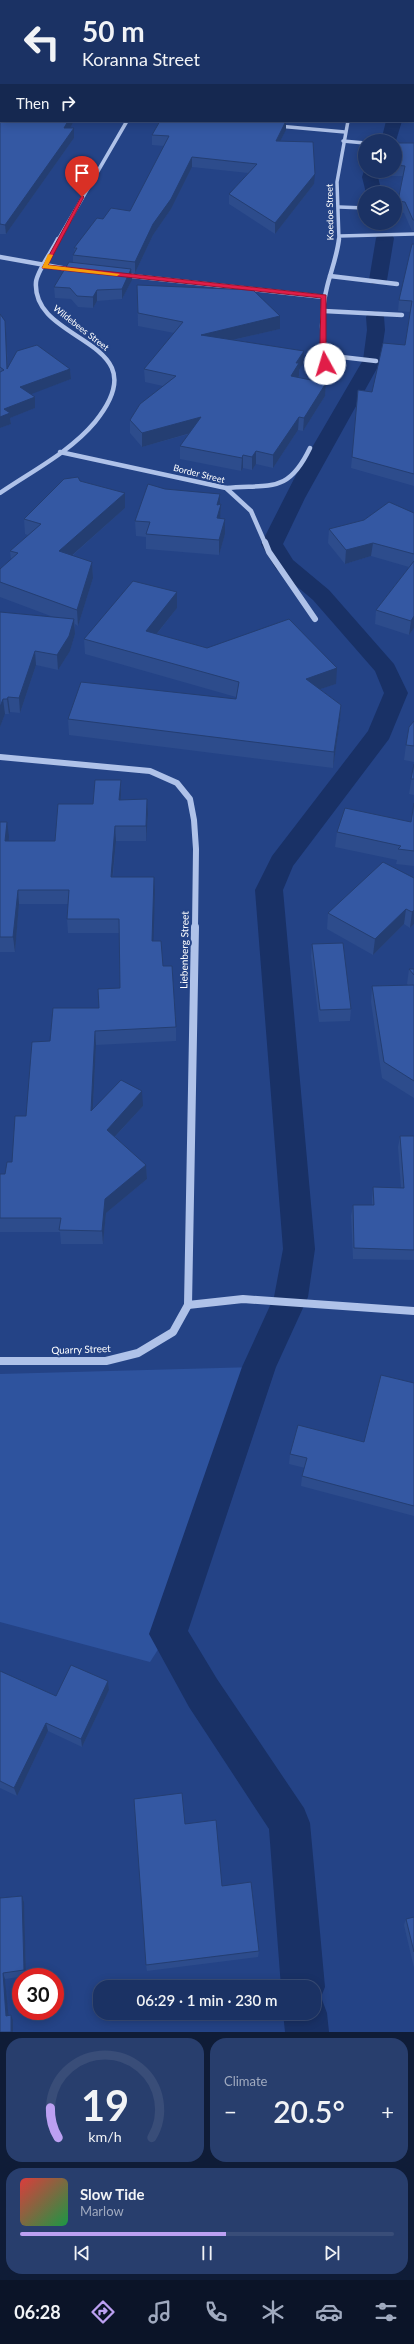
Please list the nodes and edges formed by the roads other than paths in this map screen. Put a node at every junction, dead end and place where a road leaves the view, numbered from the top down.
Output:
1 (126, 122) edge
2 (348, 122) edge
3 (275, 125) edge
4 (345, 132) junction
5 (343, 142) junction
6 (358, 143) edge
7 (338, 207) junction
8 (358, 208) edge
9 (414, 234) edge
10 (340, 236) junction
11 (0, 257) edge
12 (44, 266) junction
13 (82, 271) edge
14 (113, 274) edge
15 (330, 276) junction
16 (397, 284) dead end
17 (324, 297) junction
18 (324, 311) junction
19 (402, 315) dead end
20 (324, 355) junction
21 (376, 361) dead end
22 (329, 374) dead end
23 (310, 448) dead end
24 (60, 452) junction
25 (226, 488) junction
26 (0, 493) edge
27 (315, 619) dead end
28 (0, 757) edge
29 (188, 1305) junction
30 (414, 1310) edge
31 (0, 1361) edge

1 - 12 street, Wildebees Street
2 - 4 street, Koedoe Street
3 - 4 street
4 - 5 street, Koedoe Street
5 - 6 street
5 - 7 street, Koedoe Street
7 - 8 street
7 - 10 street, Koedoe Street
9 - 10 street
10 - 15 street, Koedoe Street
11 - 12 street
12 - 13 street
12 - 24 street, Wildebees Street
14 - 17 street
15 - 16 street
15 - 17 street, Koedoe Street
17 - 18 street, Koedoe Street
18 - 19 street
18 - 20 street, Koedoe Street
20 - 21 street
20 - 22 street, Koedoe Street
23 - 25 street
24 - 25 street, Border Street
24 - 26 street, Wildebees Street
25 - 27 street, Border Street
28 - 29 street, Liebenberg Street
29 - 30 street
29 - 31 street, Quarry Street

